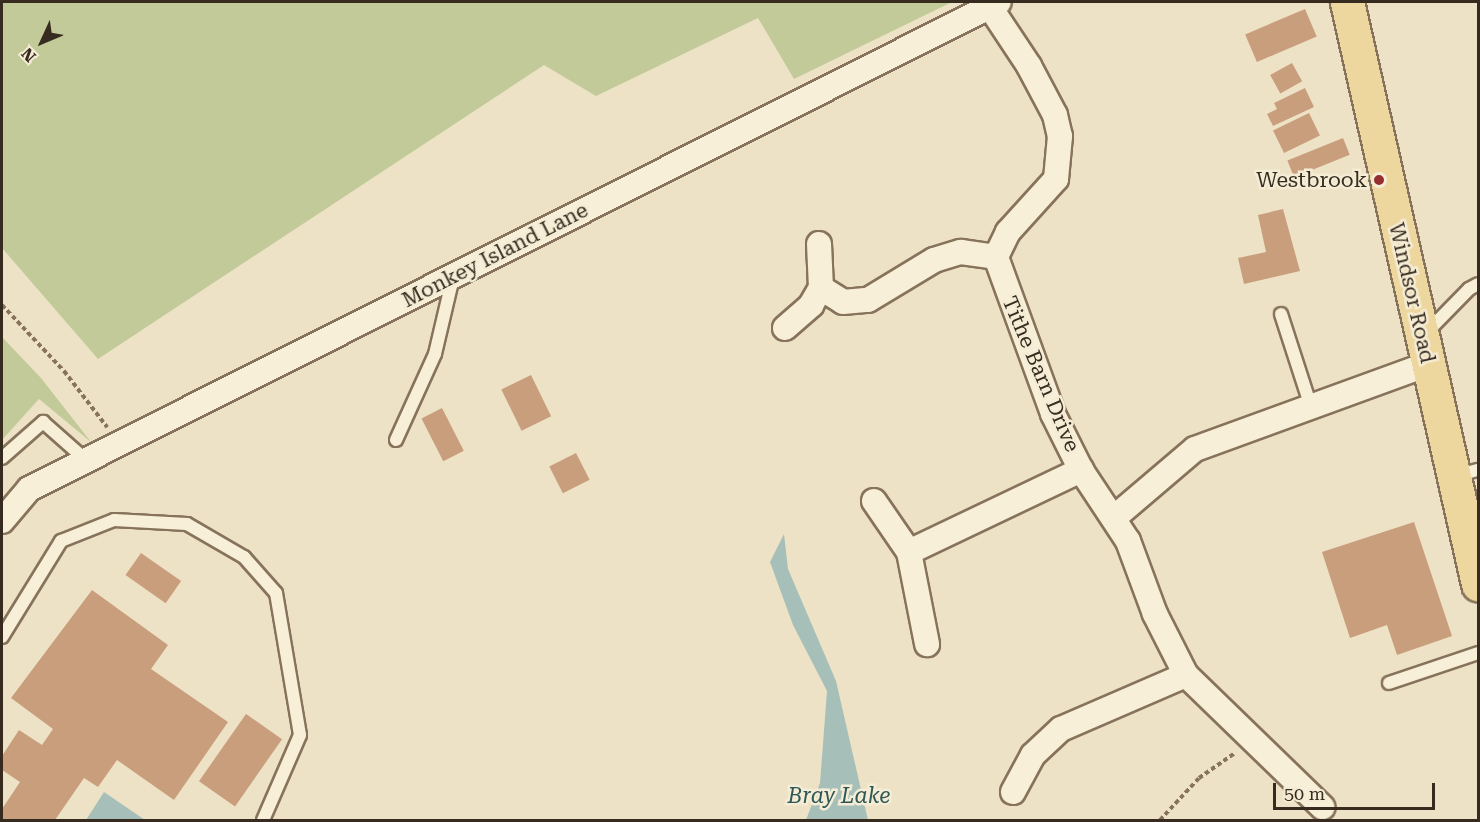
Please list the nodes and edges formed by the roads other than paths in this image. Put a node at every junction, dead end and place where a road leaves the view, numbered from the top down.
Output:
1 (1347, 2) edge
2 (994, 4) edge
3 (819, 244) dead end
4 (996, 257) junction
5 (453, 276) junction
6 (1479, 284) edge
7 (821, 288) junction
8 (1281, 314) dead end
9 (785, 328) dead end
10 (1425, 351) junction
11 (1310, 404) junction
12 (396, 440) dead end
13 (2, 458) edge
14 (86, 459) junction
15 (1081, 470) junction
16 (1466, 473) edge
17 (874, 501) dead end
18 (1115, 517) junction
19 (2, 521) edge
20 (909, 552) junction
21 (1479, 584) edge
22 (2, 637) edge
23 (927, 644) dead end
24 (1479, 653) edge
25 (1185, 675) junction
26 (1389, 683) dead end
27 (1013, 792) dead end
28 (1322, 807) dead end
29 (263, 820) edge

1 - 10 main road, Windsor Road
2 - 4 street
2 - 5 street, Monkey Island Lane
3 - 7 street
4 - 7 street
4 - 15 street, Tithe Barn Drive
5 - 12 lane
5 - 14 street, Monkey Island Lane
6 - 10 lane
7 - 9 street
8 - 11 lane
10 - 11 street
10 - 16 main road, Windsor Road
11 - 18 street
13 - 14 lane
14 - 19 street, Monkey Island Lane
15 - 18 street, Tithe Barn Drive
15 - 20 street
16 - 21 main road, Windsor Road
17 - 20 street
18 - 25 street, Tithe Barn Drive
20 - 23 street
22 - 29 lane
24 - 26 lane
25 - 27 street
25 - 28 street, Tithe Barn Drive

